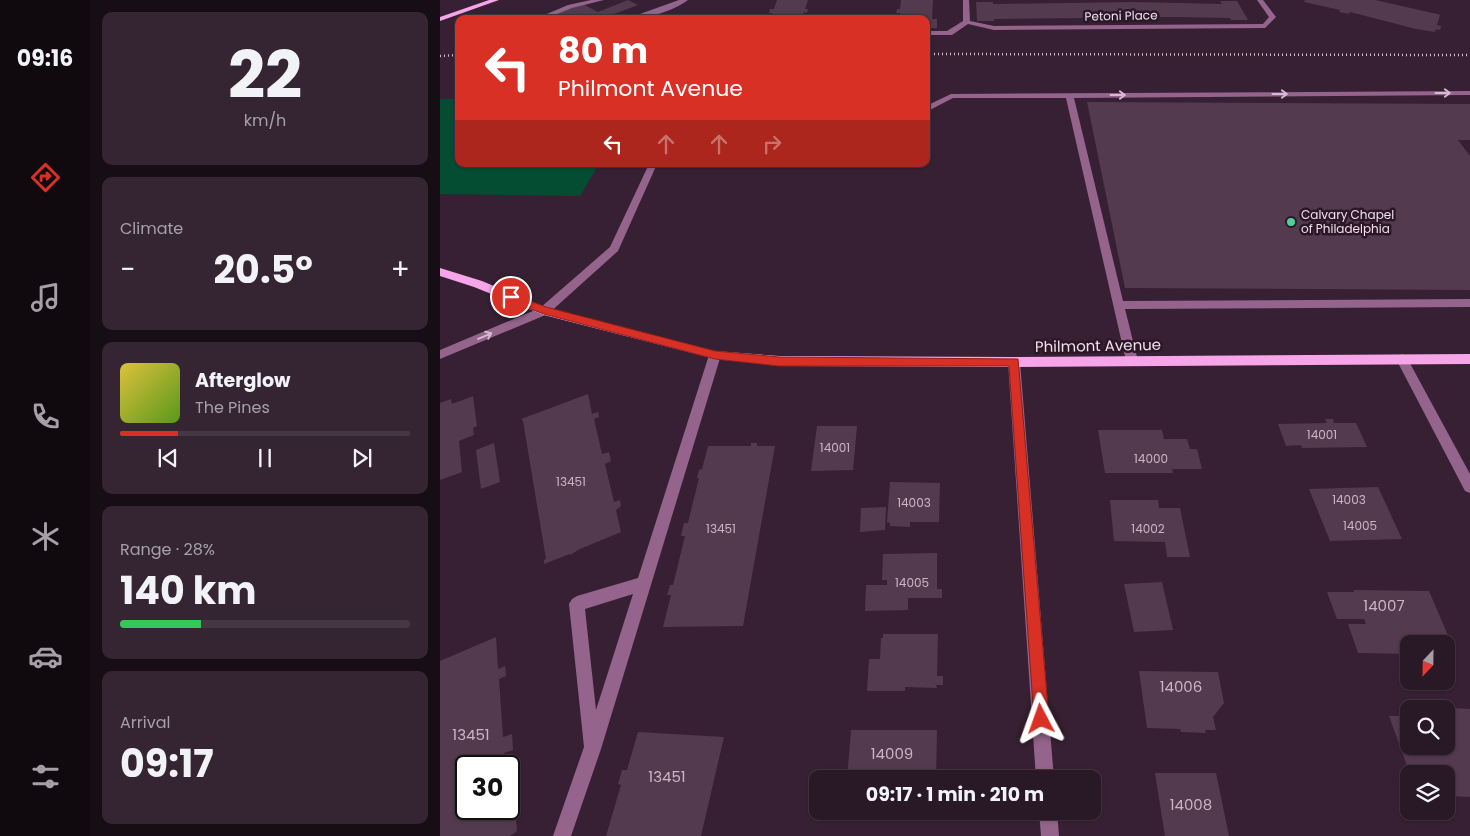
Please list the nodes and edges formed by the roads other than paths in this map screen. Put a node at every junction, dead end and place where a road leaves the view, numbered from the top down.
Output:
1 (496, 0) edge
2 (601, 0) edge
3 (685, 0) edge
4 (966, 0) edge
5 (1260, 0) edge
6 (548, 15) edge
7 (639, 15) edge
8 (440, 19) edge
9 (967, 22) junction
10 (930, 33) edge
11 (1470, 93) edge
12 (1069, 95) junction
13 (930, 108) edge
14 (653, 167) edge
15 (440, 272) edge
16 (1470, 303) edge
17 (1119, 305) junction
18 (544, 310) junction
19 (440, 355) edge
20 (715, 355) junction
21 (1402, 359) junction
22 (1470, 359) edge
23 (1132, 361) junction
24 (1014, 362) junction
25 (1470, 486) edge
26 (642, 584) junction
27 (592, 749) junction
28 (1045, 770) edge
29 (1049, 820) edge
30 (562, 836) edge
31 (1050, 836) edge

1 - 8 main road
2 - 6 street
3 - 7 street
4 - 9 street
5 - 9 street, Petoni Place
9 - 10 street
12 -> 11 street
12 - 13 street
12 - 17 street
14 - 18 street
15 - 18 main road, Philmont Avenue
16 - 17 street
17 - 23 street
19 -> 18 street
18 - 20 main road, Philmont Avenue
20 - 24 main road, Philmont Avenue
20 - 26 street
21 - 22 main road, Philmont Avenue
21 - 23 main road, Philmont Avenue
21 - 25 street
23 - 24 main road, Philmont Avenue
24 - 28 street
26 - 27 street
26 - 27 street
27 - 30 street
29 - 31 street

